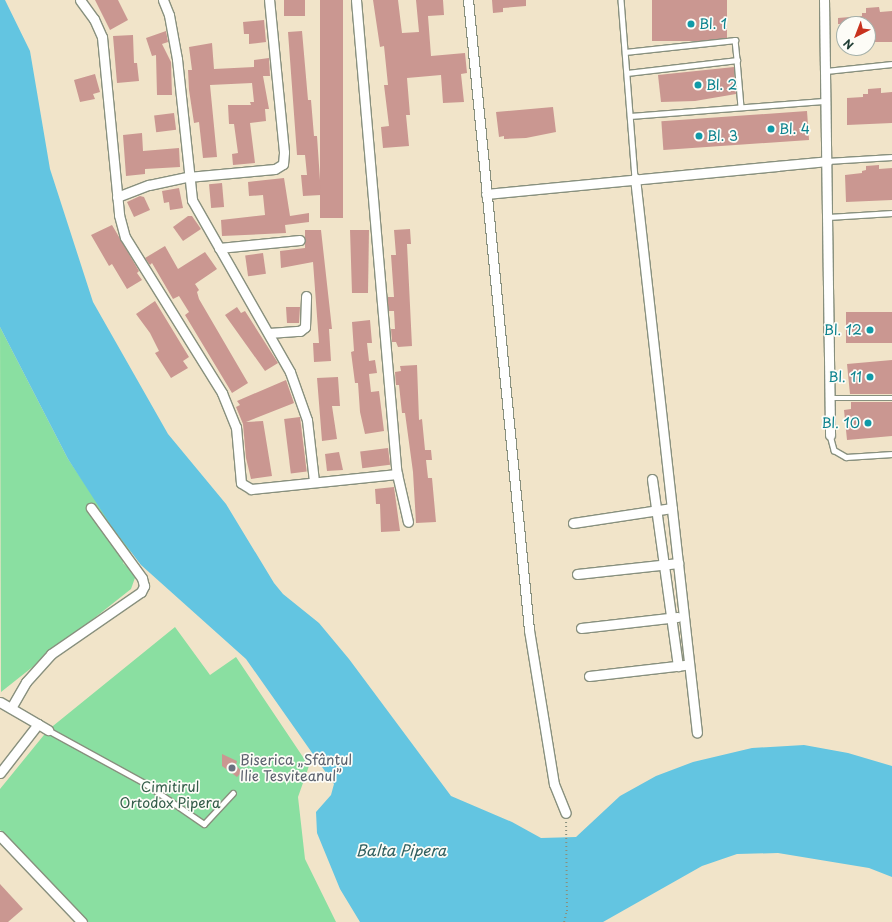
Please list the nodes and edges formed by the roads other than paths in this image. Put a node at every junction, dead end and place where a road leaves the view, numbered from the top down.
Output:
1 (80, 0) edge
2 (163, 0) edge
3 (269, 0) edge
4 (356, 0) edge
5 (468, 0) edge
6 (621, 0) edge
7 (824, 0) edge
8 (625, 52) junction
9 (737, 60) junction
10 (892, 64) edge
11 (826, 71) junction
12 (627, 73) junction
13 (826, 101) junction
14 (741, 107) junction
15 (630, 116) junction
16 (892, 156) edge
17 (827, 161) junction
18 (188, 177) junction
19 (635, 178) junction
20 (486, 194) junction
21 (117, 198) junction
22 (892, 213) edge
23 (828, 217) junction
24 (300, 240) dead end
25 (219, 248) junction
26 (306, 296) dead end
27 (269, 333) junction
28 (830, 398) junction
29 (892, 398) edge
30 (830, 435) joint
31 (892, 454) edge
32 (397, 474) junction
33 (652, 479) dead end
34 (314, 481) junction
35 (91, 508) dead end
36 (672, 508) junction
37 (656, 510) junction
38 (408, 522) dead end
39 (573, 523) dead end
40 (678, 563) junction
41 (664, 564) junction
42 (576, 574) dead end
43 (684, 616) junction
44 (672, 617) junction
45 (581, 628) dead end
46 (690, 664) junction
47 (678, 666) junction
48 (589, 676) dead end
49 (0, 702) edge
50 (11, 708) junction
51 (38, 724) junction
52 (48, 730) joint
53 (697, 733) dead end
54 (0, 773) edge
55 (233, 793) dead end
56 (566, 813) road end
57 (0, 836) edge
58 (82, 922) edge

1 - 21 street
2 - 18 street
3 - 18 street
4 - 32 street
5 - 20 street
6 - 8 lane
7 - 11 street
8 - 9 lane
8 - 12 lane
9 - 12 lane
9 - 14 lane
10 - 11 lane
11 - 13 street
12 - 15 lane
13 - 14 lane
13 - 17 street
14 - 15 lane
15 - 19 lane
16 - 17 lane
17 - 19 street
17 - 23 street
18 - 21 street
18 - 25 street
19 - 20 street
19 - 36 street
20 - 56 street
21 - 34 street
22 - 23 lane
23 - 28 street
24 - 25 street
25 - 27 street
26 - 27 street
27 - 34 street
28 - 29 lane
28 - 30 street
30 - 31 lane
32 - 34 street
32 - 38 street
33 - 37 street
35 - 50 street
36 - 37 street
36 - 40 street
37 - 39 street
37 - 41 street
40 - 41 street
40 - 43 street
41 - 42 street
41 - 44 street
43 - 44 street
43 - 46 street
44 - 45 street
44 - 47 street
46 - 47 street
46 - 53 street
47 - 48 street
49 - 50 street
50 - 51 street
51 - 52 street
51 - 54 street
52 - 55 lane
57 - 58 street

